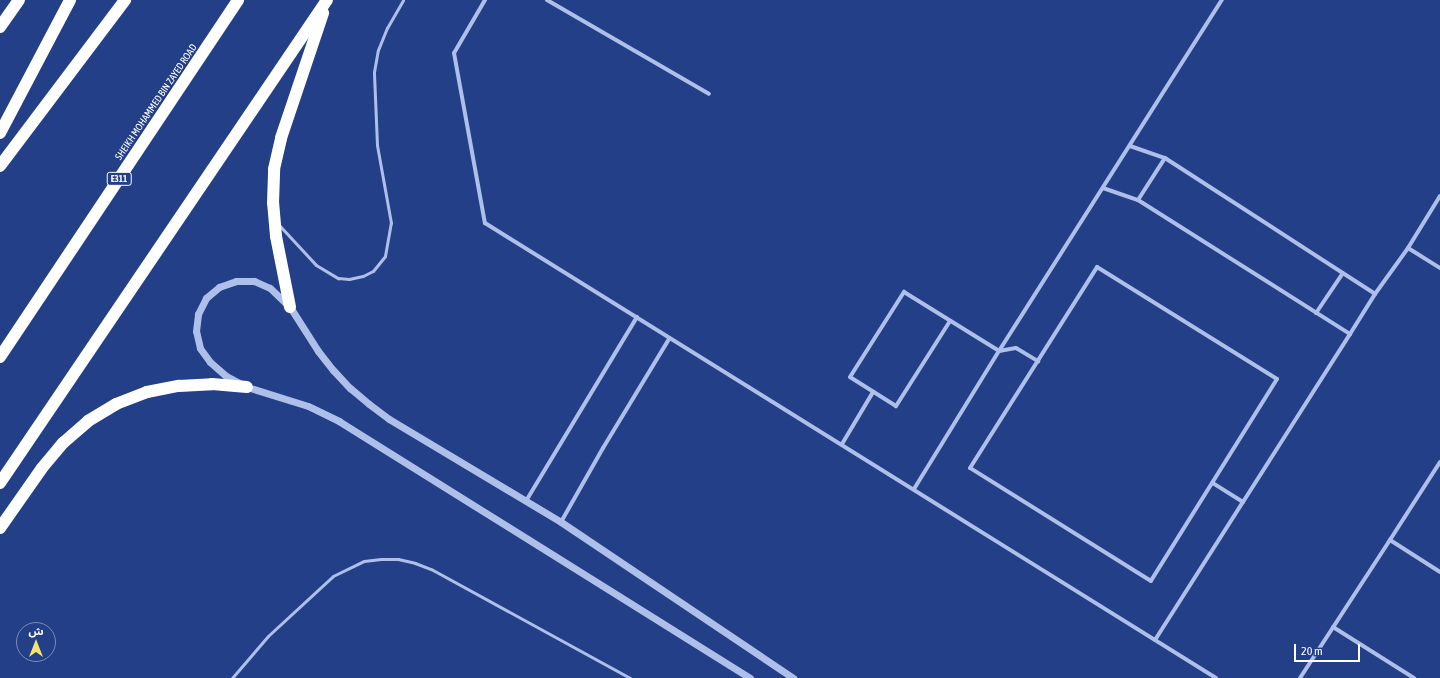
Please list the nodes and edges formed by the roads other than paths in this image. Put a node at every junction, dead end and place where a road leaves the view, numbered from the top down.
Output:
1 (19, 0) edge
2 (70, 0) edge
3 (125, 0) edge
4 (238, 0) edge
5 (327, 0) edge
6 (403, 0) edge
7 (485, 0) edge
8 (547, 0) edge
9 (1222, 0) edge
10 (0, 27) edge
11 (708, 94) dead end
12 (0, 133) edge
13 (1130, 146) junction
14 (1165, 158) junction
15 (0, 166) edge
16 (1103, 188) junction
17 (1440, 196) edge
18 (1138, 200) junction
19 (275, 220) junction
20 (1408, 248) junction
21 (1440, 268) edge
22 (1343, 273) junction
23 (1375, 294) junction
24 (290, 307) junction
25 (1316, 313) junction
26 (638, 317) junction
27 (950, 320) junction
28 (1350, 334) junction
29 (669, 338) junction
30 (1000, 351) junction
31 (0, 357) edge
32 (1038, 361) junction
33 (247, 387) junction
34 (873, 392) junction
35 (842, 444) junction
36 (1440, 462) edge
37 (0, 483) edge
38 (1212, 483) junction
39 (914, 489) junction
40 (526, 501) junction
41 (1243, 502) junction
42 (561, 522) junction
43 (0, 528) edge
44 (1390, 540) junction
45 (1440, 572) edge
46 (1334, 627) junction
47 (1155, 640) junction
48 (232, 678) edge
49 (630, 678) edge
50 (750, 678) edge
51 (793, 678) edge
52 (1216, 678) edge
53 (1300, 678) edge
54 (1414, 678) edge

1 - 10 highway
2 - 12 highway
3 - 15 highway
4 - 31 highway, SHEIKH MOHAMMED BIN ZAYED ROAD / E311
5 - 19 highway
5 - 37 highway
6 - 19 lane
7 - 26 street
8 - 11 street
9 - 13 street
13 - 14 street
13 - 16 street
14 - 18 street
14 - 22 street
16 - 18 street
16 - 30 street
17 - 20 street
18 - 25 street
19 - 24 highway
20 - 21 street
20 - 23 street
22 - 23 street
22 - 25 street
23 - 28 street
24 - 33 street
24 - 40 street
25 - 28 street
26 - 29 street
26 - 40 street
27 - 30 street
27 - 34 street
27 - 34 street
28 - 41 street
29 - 35 street
29 - 42 street
30 - 32 street
30 - 39 street
32 - 38 street
32 - 38 street
33 - 43 highway
33 - 50 street
34 - 35 street
35 - 39 street
36 - 44 street
38 - 41 street
39 - 47 street
40 - 42 street
41 - 47 street
42 - 51 street
44 - 45 street
44 - 46 street
46 - 53 street
46 - 54 street
47 - 52 street
48 - 49 lane

